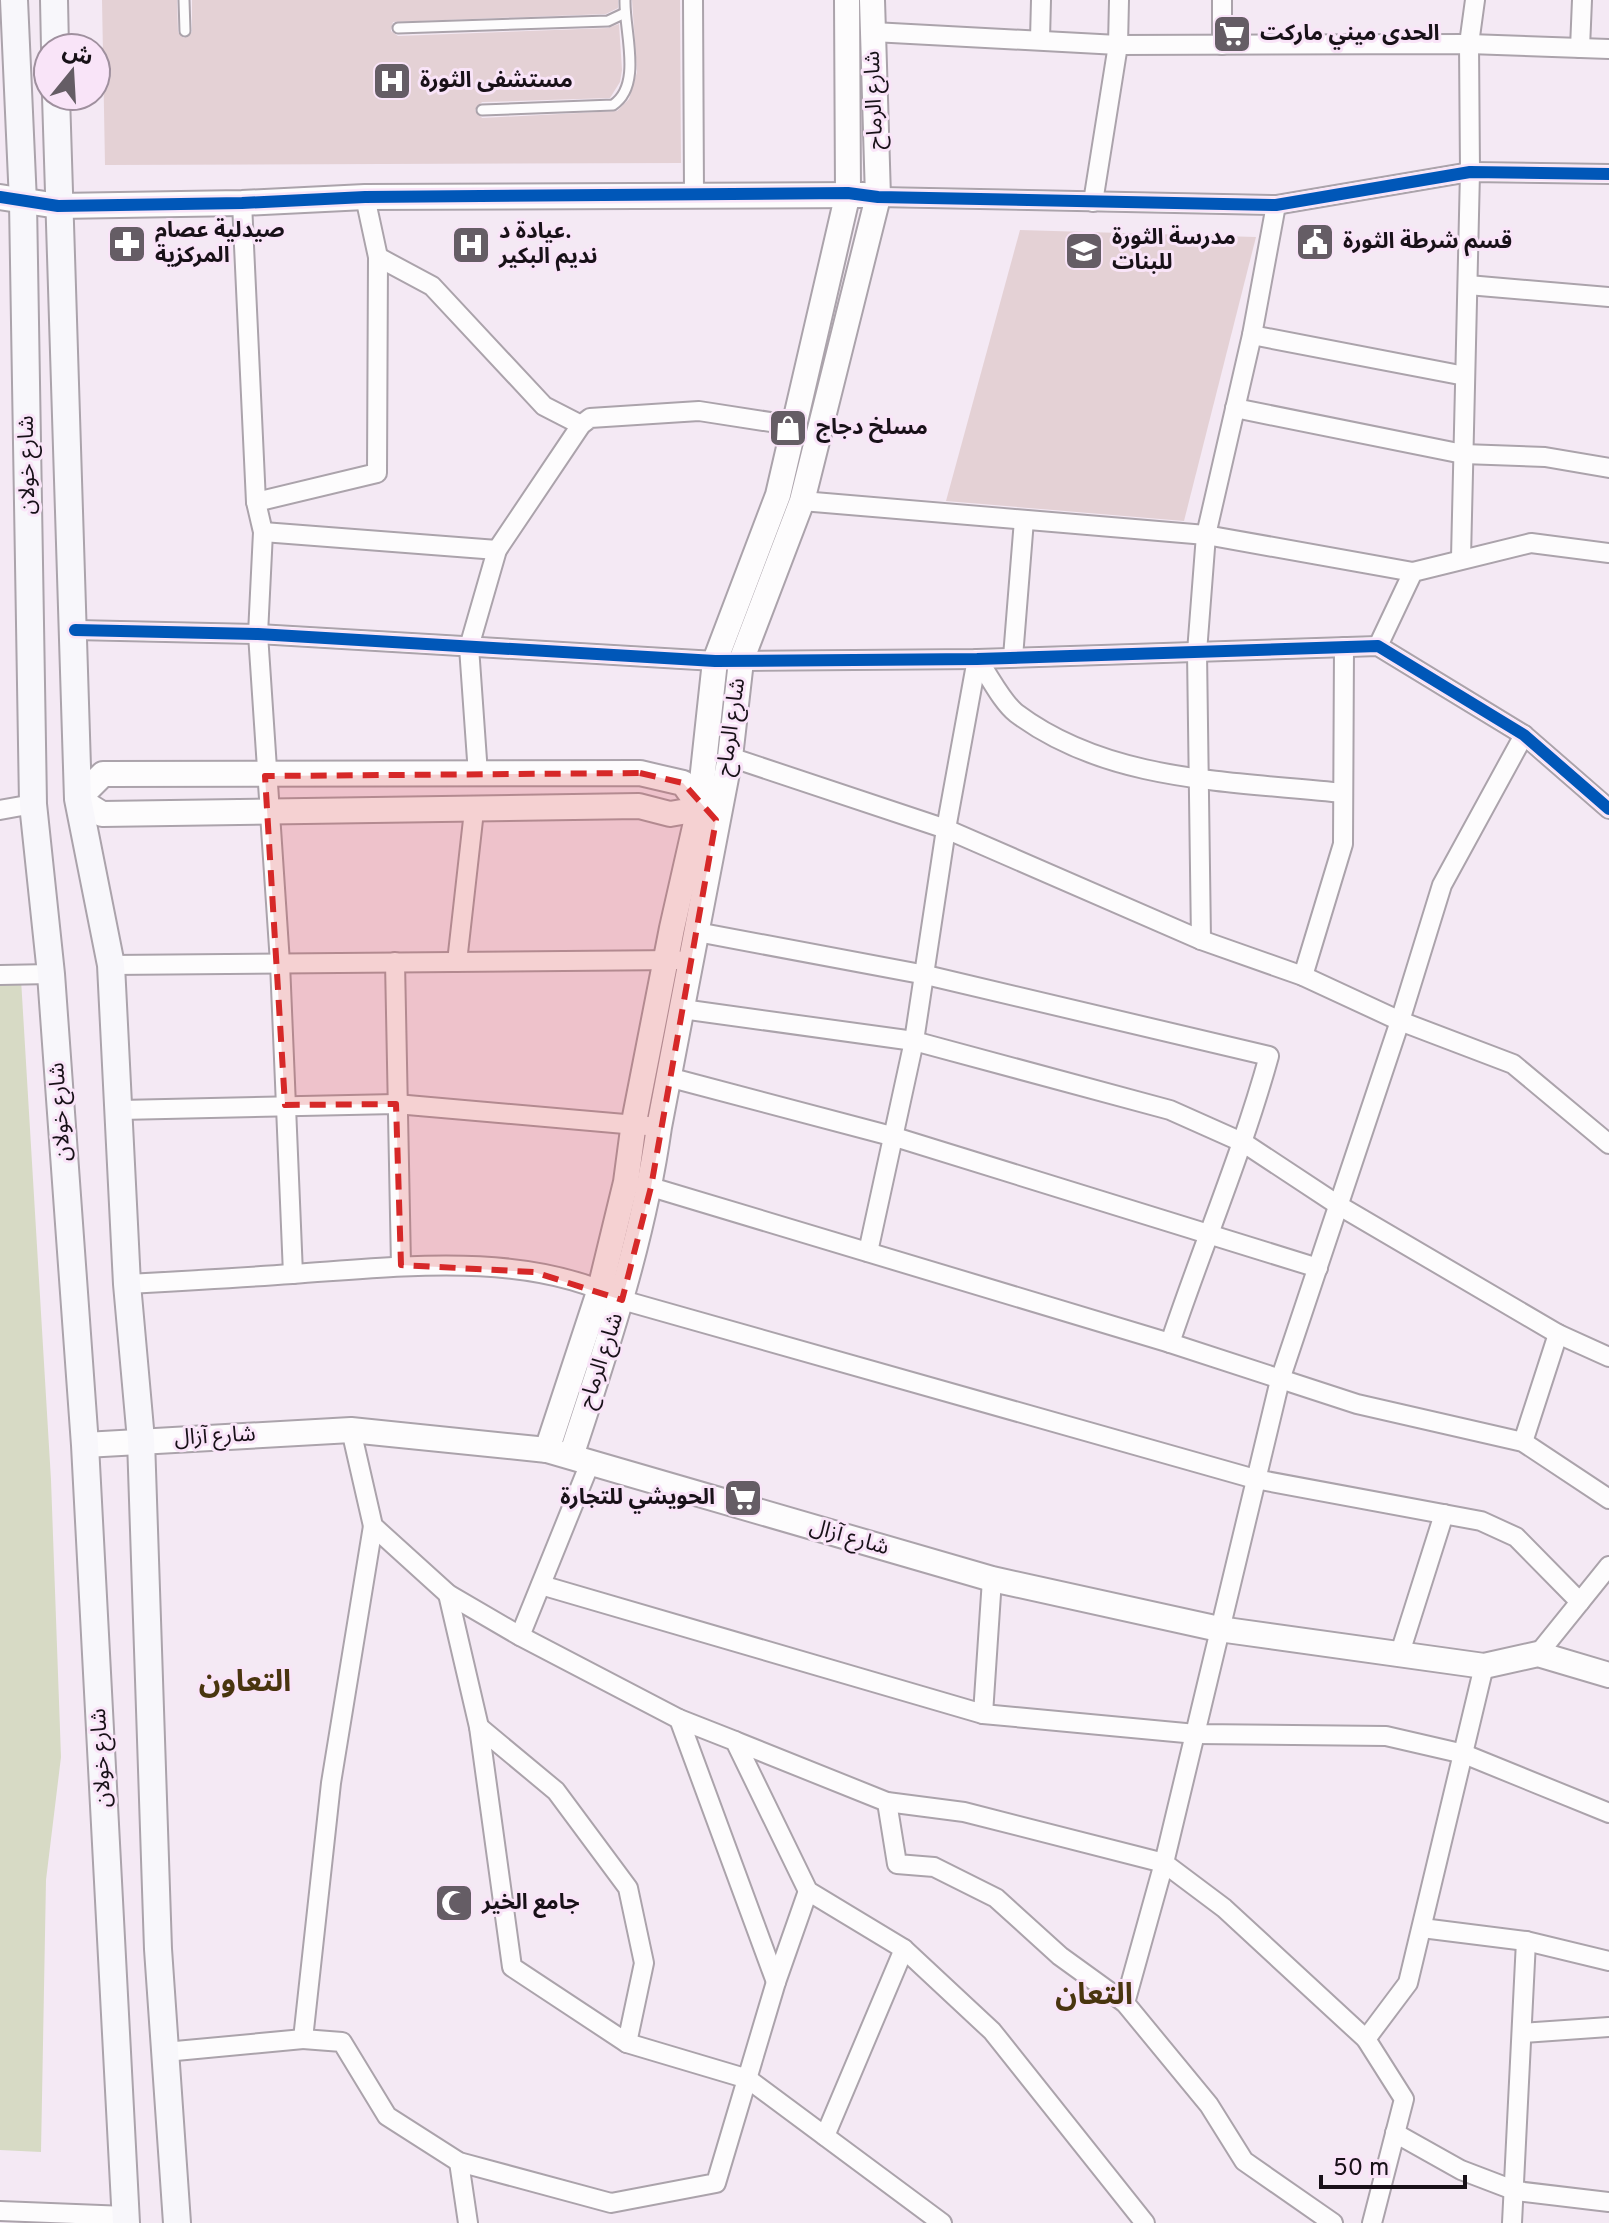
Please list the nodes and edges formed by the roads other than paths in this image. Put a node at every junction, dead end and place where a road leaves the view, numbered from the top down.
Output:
1 (14, 0) edge
2 (54, 0) edge
3 (184, 0) edge
4 (625, 0) edge
5 (693, 0) edge
6 (847, 0) edge
7 (872, 0) edge
8 (1041, 0) edge
9 (1119, 0) edge
10 (1222, 0) edge
11 (1475, 0) edge
12 (1582, 0) edge
13 (625, 13) junction
14 (398, 28) dead end
15 (185, 31) dead end
16 (55, 32) edge
17 (873, 32) junction
18 (1040, 39) junction
19 (1469, 44) junction
20 (1118, 45) junction
21 (1222, 45) junction
22 (1580, 48) junction
23 (1609, 49) edge
24 (482, 110) dead end
25 (56, 112) edge
26 (1470, 172) junction
27 (1609, 174) edge
28 (694, 193) junction
29 (848, 193) junction
30 (365, 197) junction
31 (878, 197) junction
32 (8, 202) edge
33 (1093, 202) junction
34 (242, 203) junction
35 (1276, 205) junction
36 (58, 206) junction
37 (378, 257) junction
38 (1468, 285) junction
39 (1609, 297) edge
40 (1252, 335) junction
41 (1465, 376) junction
42 (1235, 408) junction
43 (581, 425) junction
44 (796, 426) junction
45 (1463, 454) junction
46 (1609, 468) edge
47 (802, 501) junction
48 (256, 502) junction
49 (1024, 520) junction
50 (263, 532) junction
51 (1206, 535) junction
52 (497, 550) junction
53 (1609, 553) edge
54 (1461, 558) junction
55 (1413, 572) junction
56 (75, 630) junction
57 (258, 634) junction
58 (1378, 646) junction
59 (469, 647) junction
60 (1344, 647) junction
61 (1197, 652) junction
62 (1013, 657) junction
63 (977, 659) junction
64 (715, 661) junction
65 (741, 661) junction
66 (1524, 735) junction
67 (730, 757) junction
68 (478, 774) junction
69 (265, 776) junction
70 (1199, 778) junction
71 (1343, 793) junction
72 (78, 799) junction
73 (0, 800) edge
74 (33, 804) junction
75 (1609, 809) edge
76 (0, 810) edge
77 (269, 810) junction
78 (474, 811) junction
79 (708, 814) junction
80 (946, 829) junction
81 (697, 932) junction
82 (1201, 940) junction
83 (666, 960) junction
84 (691, 960) junction
85 (395, 962) junction
86 (457, 962) junction
87 (280, 963) junction
88 (111, 965) junction
89 (51, 974) junction
90 (0, 975) edge
91 (926, 975) junction
92 (1303, 976) junction
93 (682, 1009) junction
94 (1400, 1021) junction
95 (914, 1041) junction
96 (668, 1077) junction
97 (396, 1104) junction
98 (285, 1105) junction
99 (120, 1110) junction
100 (634, 1122) junction
101 (659, 1127) junction
102 (895, 1137) junction
103 (1244, 1143) junction
104 (1609, 1144) edge
105 (651, 1187) junction
106 (1338, 1205) junction
107 (1207, 1233) junction
108 (868, 1252) junction
109 (401, 1265) junction
110 (1318, 1268) junction
111 (293, 1274) junction
112 (127, 1284) junction
113 (600, 1289) junction
114 (622, 1300) junction
115 (1558, 1334) junction
116 (1170, 1343) junction
117 (1609, 1357) edge
118 (1280, 1380) junction
119 (351, 1430) junction
120 (141, 1440) junction
121 (1523, 1442) junction
122 (85, 1445) junction
123 (547, 1450) junction
124 (581, 1459) junction
125 (1255, 1479) junction
126 (1609, 1499) edge
127 (1444, 1514) junction
128 (373, 1526) junction
129 (1609, 1566) edge
130 (992, 1579) junction
131 (541, 1585) junction
132 (448, 1594) junction
133 (1580, 1602) junction
134 (1219, 1629) junction
135 (520, 1636) junction
136 (1538, 1654) junction
137 (1399, 1656) junction
138 (1484, 1666) junction
139 (1609, 1675) edge
140 (983, 1714) junction
141 (679, 1719) junction
142 (479, 1727) junction
143 (1196, 1734) junction
144 (735, 1741) junction
145 (1464, 1754) junction
146 (887, 1802) junction
147 (1609, 1813) edge
148 (1164, 1863) junction
149 (808, 1891) junction
150 (1422, 1928) junction
151 (1526, 1941) junction
152 (904, 1949) junction
153 (1609, 1961) edge
154 (776, 1982) junction
155 (1125, 2003) junction
156 (1609, 2027) edge
157 (1522, 2033) junction
158 (303, 2039) junction
159 (1366, 2039) junction
160 (627, 2043) junction
161 (165, 2052) junction
162 (748, 2079) junction
163 (1395, 2133) junction
164 (825, 2136) junction
165 (459, 2162) junction
166 (1516, 2191) junction
167 (1609, 2202) edge
168 (0, 2211) edge
169 (924, 2217) edge
170 (126, 2219) edge
171 (177, 2223) edge
172 (468, 2223) edge
173 (942, 2223) edge
174 (1145, 2223) edge
175 (1333, 2223) edge
176 (1372, 2223) edge
177 (1512, 2223) edge

1 - 32 main road, شارع خولان
2 - 16 main road
3 - 15 lane
4 - 13 lane
5 - 28 street
6 - 29 street, شارع الرماح
7 - 17 street, شارع الرماح
8 - 18 street
9 - 20 street
10 - 21 street
11 - 19 street
12 - 22 street
13 - 14 lane
13 - 24 lane
17 - 18 street
17 - 31 street, شارع الرماح
18 - 20 street
19 - 21 street
19 - 22 street
19 - 26 street
20 - 21 street
20 - 33 street
22 - 23 street
25 - 36 main road, شارع خولان
26 - 27 street
26 - 35 street
26 - 38 street
28 - 29 street
28 - 30 street
29 - 31 street
29 - 44 street, شارع الرماح
30 - 34 street
30 - 37 street
31 - 33 street
31 - 47 street, شارع الرماح
32 - 36 street
32 - 74 main road, شارع خولان
33 - 35 street
34 - 36 street
34 - 48 street
35 - 40 street
36 - 56 main road, شارع خولان
37 - 43 street
37 - 48 street
38 - 39 street
38 - 41 street
40 - 41 street
40 - 42 street
41 - 45 street
42 - 45 street
42 - 51 street
43 - 44 street
43 - 52 street
44 - 64 street, شارع الرماح
45 - 46 street
45 - 54 street
47 - 49 street
47 - 65 street, شارع الرماح
48 - 50 street
49 - 51 street
49 - 62 street
50 - 52 street
50 - 57 street
51 - 55 street
51 - 61 street
52 - 59 street
53 - 54 street
54 - 55 street
55 - 58 street
56 - 57 street
56 - 72 main road, شارع خولان
57 - 59 street
57 - 69 street
58 - 60 street
58 - 66 street
59 - 64 street
59 - 68 street
60 - 61 street
60 - 71 street
61 - 62 street
61 - 70 street
62 - 63 street
63 - 65 street
63 - 70 street
63 - 80 street
64 - 65 street
64 - 79 street, شارع الرماح
65 - 67 street, شارع الرماح
66 - 75 street
66 - 94 street
67 - 79 street, شارع الرماح
67 - 80 street
68 - 69 street
68 - 79 street
69 - 72 street
69 - 77 street
70 - 71 street
70 - 82 street
71 - 92 street
72 - 74 main road
72 - 77 street
72 - 88 main road, شارع خولان
73 - 74 street
74 - 76 street
74 - 89 main road, شارع خولان
77 - 78 street
77 - 87 street
78 - 79 street
78 - 86 street
79 - 81 street, شارع الرماح
79 - 83 street, شارع الرماح
80 - 82 street
80 - 91 street
81 - 84 street, شارع الرماح
81 - 91 street
82 - 92 street
83 - 84 street
83 - 86 street
83 - 100 street, شارع الرماح
84 - 93 street, شارع الرماح
85 - 86 street
85 - 87 street
85 - 97 street
87 - 88 street
87 - 98 street
88 - 99 main road, شارع خولان
89 - 90 street
89 - 122 main road, شارع خولان
91 - 95 street
91 - 103 street
92 - 94 street
93 - 95 street
93 - 96 street, شارع الرماح
94 - 104 street
94 - 106 street
95 - 102 street
95 - 103 street
96 - 101 street, شارع الرماح
96 - 102 street
97 - 98 street
97 - 100 street
97 - 109 street
98 - 99 street
98 - 111 street
99 - 112 main road, شارع خولان
100 - 101 street
100 - 113 street, شارع الرماح
101 - 105 street, شارع الرماح
102 - 107 street
102 - 108 street
103 - 106 street
103 - 107 street
105 - 108 street
105 - 114 street, شارع الرماح
106 - 110 street
106 - 115 street
107 - 110 street
107 - 116 street
108 - 116 street
109 - 111 street
109 - 113 street
110 - 118 street
111 - 112 street
112 - 120 main road, شارع خولان
113 - 114 street
113 - 123 street, شارع الرماح
114 - 124 street, شارع الرماح
114 - 125 street
115 - 117 street
115 - 121 street
116 - 118 street
118 - 121 street
118 - 125 street
119 - 120 street, شارع آزال
119 - 123 street, شارع آزال
119 - 128 street
120 - 122 street, شارع آزال
120 - 161 main road, شارع خولان
121 - 126 street
122 - 170 main road, شارع خولان
123 - 124 street, شارع آزال
124 - 130 street, شارع آزال
124 - 131 street
125 - 127 street
125 - 134 street
127 - 133 street
127 - 137 street
128 - 132 street
128 - 158 street
129 - 133 street
130 - 134 street, شارع آزال
130 - 140 street
131 - 135 street
131 - 140 street
132 - 135 street
132 - 142 street
133 - 136 street
134 - 137 street, شارع آزال
134 - 143 street
135 - 141 street
136 - 138 street, شارع آزال
136 - 139 street, شارع آزال
137 - 138 street, شارع آزال
138 - 145 street
140 - 143 street
141 - 144 street
141 - 154 street
142 - 160 street
142 - 160 street
143 - 145 street
143 - 148 street
144 - 146 street
144 - 149 street
145 - 147 street
145 - 150 street
146 - 148 street
146 - 155 street
148 - 155 street
148 - 159 street
149 - 152 street
149 - 154 street
150 - 151 street
150 - 159 street
151 - 153 street
151 - 157 street
152 - 164 street
152 - 174 street
154 - 162 street
155 - 175 street
156 - 157 street
157 - 166 street
158 - 161 street
158 - 165 street
159 - 163 street
160 - 162 street
161 - 171 main road, شارع خولان
162 - 164 street
162 - 165 street
163 - 166 street
163 - 176 street
164 - 169 street
165 - 172 street
166 - 167 street
166 - 177 street
168 - 170 street
169 - 173 street

